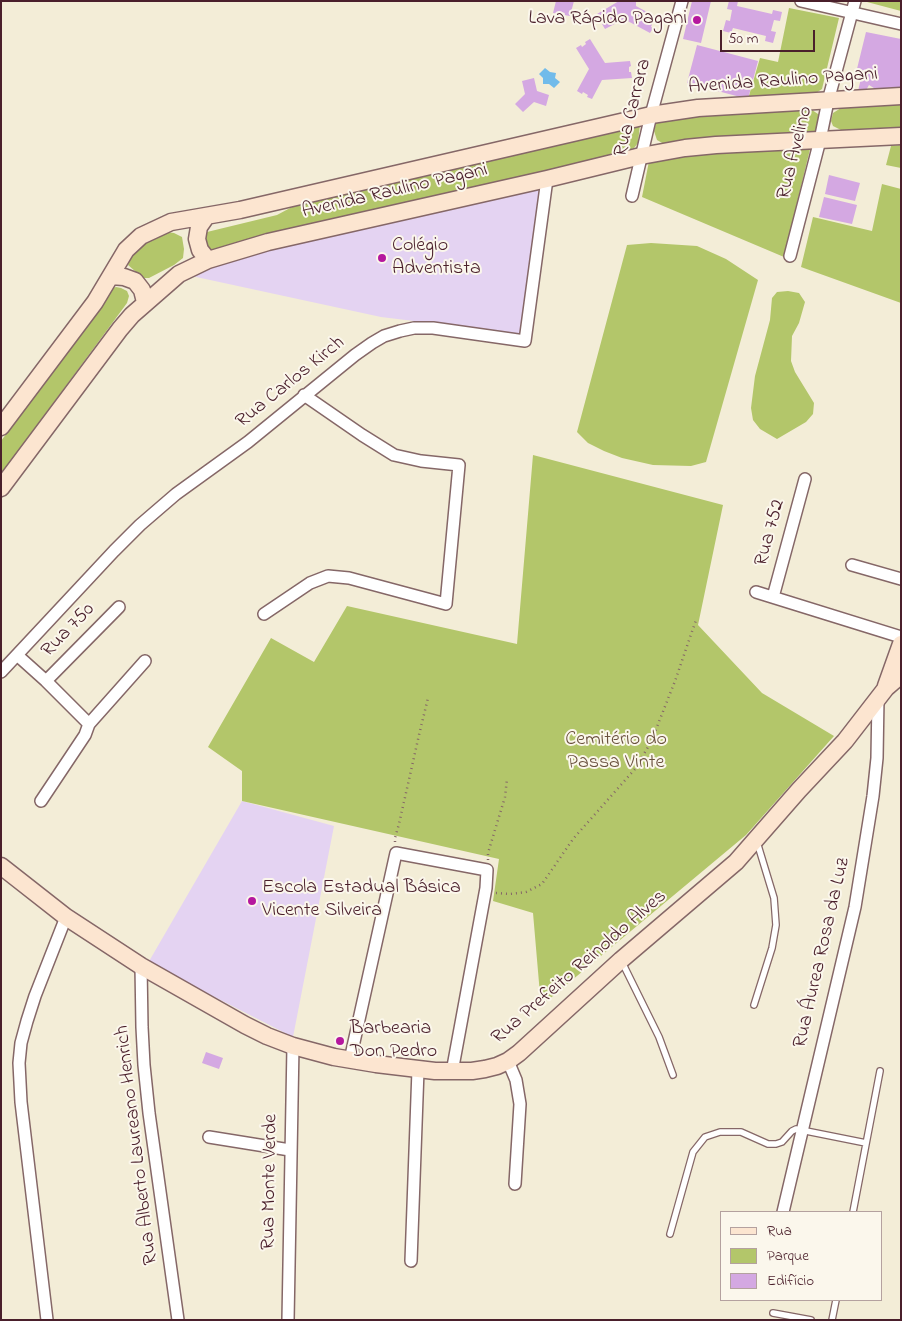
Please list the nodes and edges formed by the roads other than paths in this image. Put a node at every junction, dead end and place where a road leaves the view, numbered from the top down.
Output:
1 (682, 1) edge
2 (800, 1) edge
3 (855, 1) edge
4 (852, 14) junction
5 (901, 24) edge
6 (901, 96) edge
7 (828, 101) junction
8 (651, 115) junction
9 (901, 136) edge
10 (820, 140) junction
11 (641, 156) junction
12 (547, 179) junction
13 (632, 196) dead end
14 (206, 217) junction
15 (790, 256) dead end
16 (208, 260) junction
17 (111, 276) junction
18 (145, 302) junction
19 (304, 395) junction
20 (1, 427) edge
21 (805, 479) dead end
22 (1, 488) edge
23 (852, 565) dead end
24 (901, 579) edge
25 (756, 592) dead end
26 (773, 597) junction
27 (118, 606) dead end
28 (264, 614) dead end
29 (901, 637) edge
30 (901, 644) edge
31 (17, 655) junction
32 (145, 661) dead end
33 (1, 672) edge
34 (901, 674) edge
35 (46, 681) junction
36 (882, 693) junction
37 (89, 724) junction
38 (41, 801) dead end
39 (756, 840) junction
40 (1, 866) edge
41 (66, 916) junction
42 (621, 960) junction
43 (141, 966) junction
44 (754, 1005) dead end
45 (293, 1046) junction
46 (350, 1060) junction
47 (508, 1061) junction
48 (418, 1070) junction
49 (880, 1070) dead end
50 (452, 1072) junction
51 (672, 1075) dead end
52 (802, 1130) junction
53 (209, 1137) dead end
54 (866, 1144) junction
55 (290, 1150) junction
56 (515, 1184) dead end
57 (783, 1211) edge
58 (853, 1211) edge
59 (670, 1234) dead end
60 (411, 1260) dead end
61 (836, 1301) edge
62 (773, 1313) dead end
63 (47, 1320) edge
64 (178, 1320) edge
65 (288, 1320) edge
66 (811, 1320) edge
67 (832, 1320) edge

1 - 8 street, Rua Carrara
2 - 4 street
3 - 4 street, Rua Avelino
4 - 5 street
4 - 7 street, Rua Avelino
6 - 7 main road, Avenida Raulino Pagani
7 - 8 main road, Avenida Raulino Pagani
7 - 10 street, Rua Avelino
8 - 11 street, Rua Carrara
8 - 14 main road, Avenida Raulino Pagani
9 - 10 main road, Avenida Raulino Pagani
10 - 11 main road, Avenida Raulino Pagani
10 - 15 street, Rua Avelino
11 - 12 main road, Avenida Raulino Pagani
11 - 13 street, Rua Carrara
12 - 16 main road, Avenida Raulino Pagani
12 - 19 street, Rua Carlos Kirch
14 - 16 main road
14 - 17 main road, Avenida Raulino Pagani
16 - 18 main road, Avenida Raulino Pagani
17 - 18 main road
17 - 20 main road, Avenida Raulino Pagani
18 - 22 main road, Avenida Raulino Pagani
19 - 28 street
19 - 31 street, Rua Carlos Kirch
21 - 26 street, Rua 752
23 - 24 street
25 - 26 street
26 - 29 street
27 - 35 street, Rua 750
30 - 36 main road
31 - 33 street, Rua Carlos Kirch
31 - 35 street
32 - 37 street
34 - 36 main road, Rua Prefeito Reinoldo Alves
35 - 37 street
36 - 39 main road, Rua Prefeito Reinoldo Alves
36 - 52 street, Rua Áurea Rosa da Luz
37 - 38 street
39 - 42 main road, Rua Prefeito Reinoldo Alves
39 - 44 lane
40 - 41 main road, Rua Prefeito Reinoldo Alves
41 - 43 main road, Rua Prefeito Reinoldo Alves
41 - 63 street
42 - 47 main road, Rua Prefeito Reinoldo Alves
42 - 51 lane
43 - 45 main road, Rua Prefeito Reinoldo Alves
43 - 64 street, Rua Alberto Laureano Henrich
45 - 46 main road, Rua Prefeito Reinoldo Alves
45 - 55 street, Rua Monte Verde
46 - 48 main road, Rua Prefeito Reinoldo Alves
46 - 50 street
47 - 50 main road, Rua Prefeito Reinoldo Alves
47 - 56 street
48 - 50 main road, Rua Prefeito Reinoldo Alves
48 - 60 street
49 - 54 lane
52 - 54 lane
52 - 57 street, Rua Áurea Rosa da Luz
52 - 59 lane
53 - 55 street
54 - 58 lane
55 - 65 street, Rua Monte Verde
61 - 67 lane
62 - 66 lane

